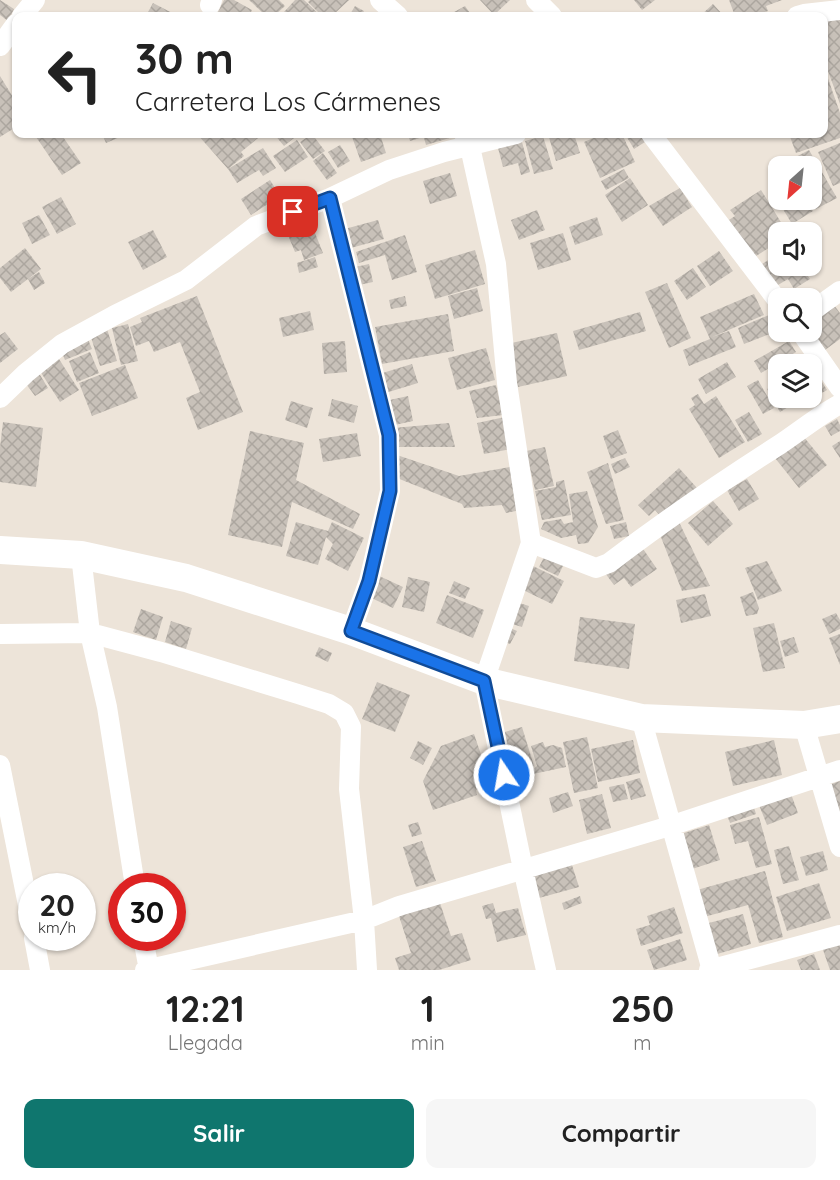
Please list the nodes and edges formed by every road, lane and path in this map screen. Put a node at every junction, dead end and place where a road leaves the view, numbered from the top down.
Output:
1 (35, 0) edge
2 (380, 0) edge
3 (536, 0) edge
4 (840, 10) edge
5 (25, 12) edge
6 (394, 12) edge
7 (548, 12) edge
8 (822, 12) edge
9 (12, 30) edge
10 (0, 46) edge
11 (483, 138) edge
12 (654, 138) edge
13 (466, 140) edge
14 (330, 198) junction
15 (768, 288) edge
16 (840, 291) edge
17 (822, 304) edge
18 (808, 342) edge
19 (840, 388) edge
20 (0, 398) edge
21 (840, 404) edge
22 (531, 543) junction
23 (0, 550) edge
24 (81, 555) junction
25 (351, 631) junction
26 (90, 633) junction
27 (0, 634) edge
28 (484, 681) junction
29 (641, 718) junction
30 (840, 719) edge
31 (804, 725) junction
32 (0, 765) edge
33 (840, 770) edge
34 (818, 776) junction
35 (670, 826) junction
36 (840, 847) edge
37 (523, 869) junction
38 (22, 873) edge
39 (133, 873) edge
40 (364, 920) junction
41 (840, 935) edge
42 (36, 951) edge
43 (145, 951) edge
44 (40, 970) edge
45 (147, 970) edge
46 (367, 970) edge
47 (546, 970) edge
48 (711, 970) edge

1 - 5 street
2 - 6 street
3 - 7 street
4 - 8 street
9 - 10 street
11 - 13 street
12 - 15 street
13 - 14 street
13 - 22 street
14 - 20 street
14 - 25 street
16 - 17 street
18 - 19 street
21 - 22 street
22 - 28 street
23 - 24 main road
24 - 25 main road
24 - 26 street
25 - 28 main road
26 - 27 street
26 - 39 street
26 - 40 street
28 - 29 main road
28 - 37 street
29 - 31 main road
29 - 35 street
30 - 31 main road
31 - 34 street
32 - 38 street
33 - 34 street
34 - 35 street
34 - 36 street
35 - 37 street
35 - 48 street
37 - 40 street
37 - 47 street
40 - 45 street
40 - 46 street
41 - 48 street
42 - 44 street
43 - 45 street

